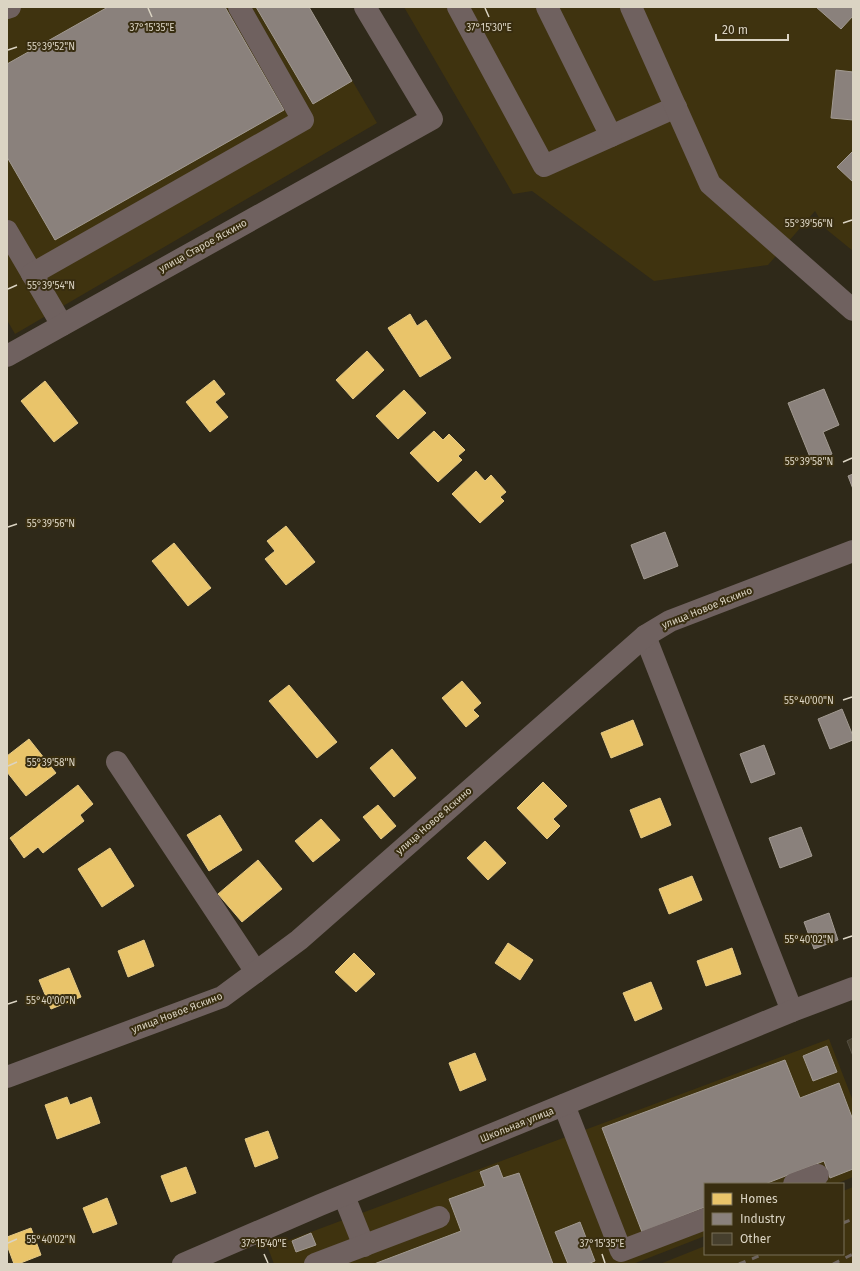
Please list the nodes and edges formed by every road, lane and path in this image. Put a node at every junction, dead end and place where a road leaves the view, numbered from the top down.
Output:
1 (10, 7) edge
2 (238, 7) edge
3 (365, 7) edge
4 (458, 7) edge
5 (547, 7) edge
6 (631, 7) edge
7 (7, 8) edge
8 (676, 107) junction
9 (611, 136) junction
10 (7, 231) edge
11 (32, 274) junction
12 (853, 310) edge
13 (62, 325) junction
14 (7, 356) edge
15 (853, 551) edge
16 (645, 636) junction
17 (118, 762) dead end
18 (256, 972) junction
19 (853, 988) edge
20 (792, 1011) junction
21 (7, 1077) edge
22 (564, 1105) junction
23 (818, 1175) dead end
24 (797, 1183) edge
25 (344, 1196) junction
26 (439, 1217) dead end
27 (704, 1219) edge
28 (364, 1246) junction
29 (183, 1264) edge
30 (315, 1264) edge

1 - 7 street
2 - 11 street
3 - 13 street, улица Старое Яскино
4 - 9 street
5 - 9 street
6 - 8 street
8 - 9 street
8 - 12 street
10 - 11 street
11 - 13 street
13 - 14 street, улица Старое Яскино
15 - 16 street, улица Новое Яскино
16 - 18 street, улица Новое Яскино
16 - 20 street
17 - 18 street
18 - 21 street, улица Новое Яскино
19 - 20 street, Школьная улица
20 - 22 street, Школьная улица
22 - 25 street, Школьная улица
22 - 27 street
23 - 24 street
25 - 28 street
25 - 29 street, Школьная улица
26 - 28 street
28 - 30 street

